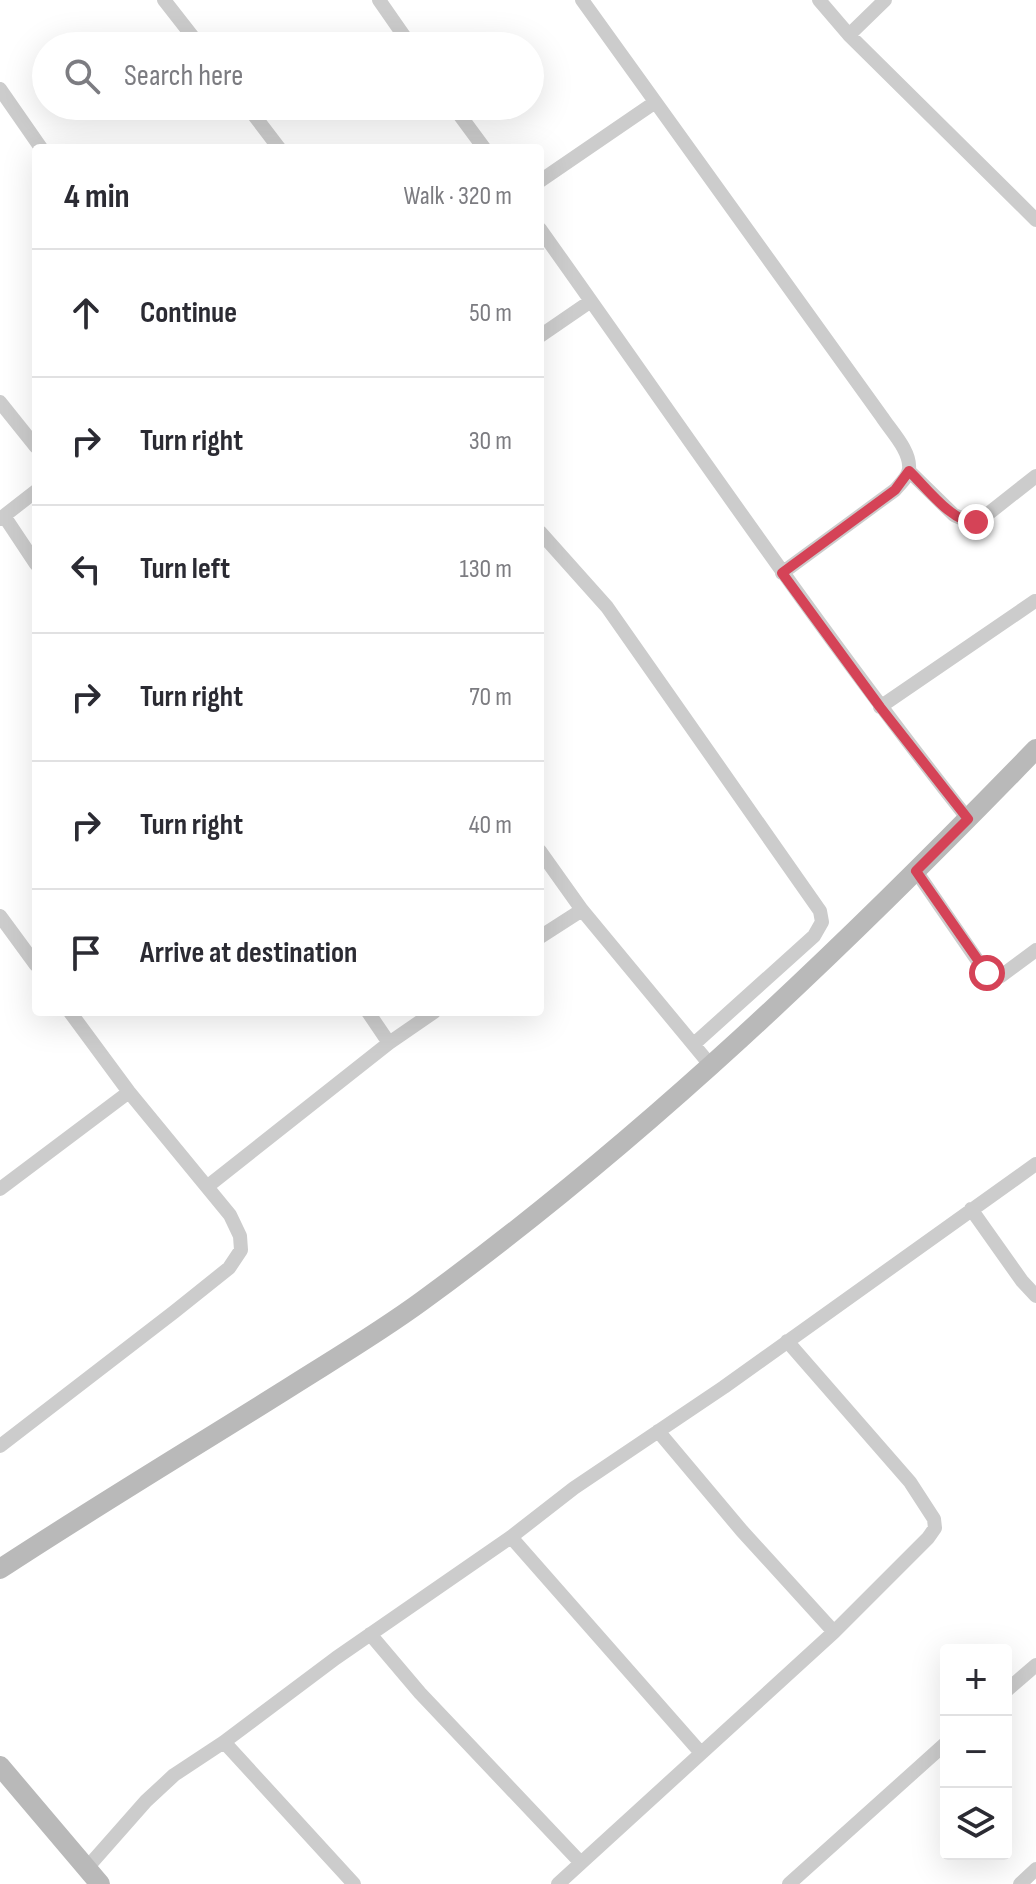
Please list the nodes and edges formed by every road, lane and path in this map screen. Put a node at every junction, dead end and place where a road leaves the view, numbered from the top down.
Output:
1 (164, 0) edge
2 (379, 0) edge
3 (582, 0) edge
4 (819, 0) edge
5 (885, 0) edge
6 (189, 32) edge
7 (401, 32) edge
8 (849, 35) junction
9 (0, 89) edge
10 (654, 103) junction
11 (258, 120) edge
12 (463, 120) edge
13 (38, 144) edge
14 (276, 144) edge
15 (481, 144) edge
16 (544, 178) edge
17 (1036, 220) edge
18 (544, 235) edge
19 (591, 301) junction
20 (544, 333) edge
21 (0, 402) edge
22 (32, 442) edge
23 (909, 471) junction
24 (1036, 476) edge
25 (32, 494) edge
26 (2, 518) edge
27 (544, 536) edge
28 (32, 559) edge
29 (782, 573) junction
30 (1035, 601) edge
31 (880, 707) junction
32 (1036, 749) edge
33 (968, 819) junction
34 (544, 857) edge
35 (916, 871) junction
36 (582, 910) junction
37 (0, 916) edge
38 (544, 934) edge
39 (1036, 950) edge
40 (32, 960) edge
41 (73, 1016) edge
42 (371, 1016) edge
43 (428, 1016) edge
44 (389, 1043) junction
45 (694, 1044) junction
46 (712, 1067) junction
47 (129, 1092) junction
48 (1036, 1164) edge
49 (208, 1186) junction
50 (0, 1189) edge
51 (971, 1209) junction
52 (1036, 1296) edge
53 (787, 1341) junction
54 (658, 1431) junction
55 (0, 1446) edge
56 (511, 1537) junction
57 (0, 1569) edge
58 (834, 1632) junction
59 (370, 1634) junction
60 (1036, 1665) edge
61 (1012, 1686) edge
62 (224, 1742) junction
63 (940, 1748) edge
64 (701, 1753) junction
65 (0, 1766) edge
66 (581, 1863) junction
67 (1036, 1869) edge
68 (93, 1876) edge
69 (354, 1884) edge
70 (558, 1884) edge
71 (789, 1884) edge
72 (1020, 1884) edge

1 - 6 street
2 - 7 street
3 - 10 street
4 - 8 street
5 - 8 street
8 - 17 street
9 - 13 street
10 - 16 street
10 - 23 street
11 - 14 street
12 - 15 street
18 - 19 street
19 - 20 street
19 - 29 street
21 - 22 street
23 - 24 street
23 - 29 street
25 - 26 street
26 - 28 street
27 - 45 street
29 - 31 street
30 - 31 street
31 - 33 street
32 - 33 street
33 - 35 street
34 - 36 street
35 - 39 street
35 - 46 street
36 - 38 street
36 - 45 street
37 - 40 street
41 - 47 street
42 - 44 street
43 - 44 street
44 - 49 street
45 - 46 street
46 - 57 street
47 - 49 street
47 - 50 street
48 - 51 street
49 - 55 street
51 - 52 street
51 - 53 street
53 - 54 street
53 - 58 street
54 - 56 street
54 - 58 street
56 - 59 street
56 - 64 street
58 - 64 street
59 - 62 street
59 - 66 street
60 - 61 street
62 - 68 street
62 - 69 street
63 - 71 street
64 - 66 street
65 - 68 street
66 - 70 street
67 - 72 street

